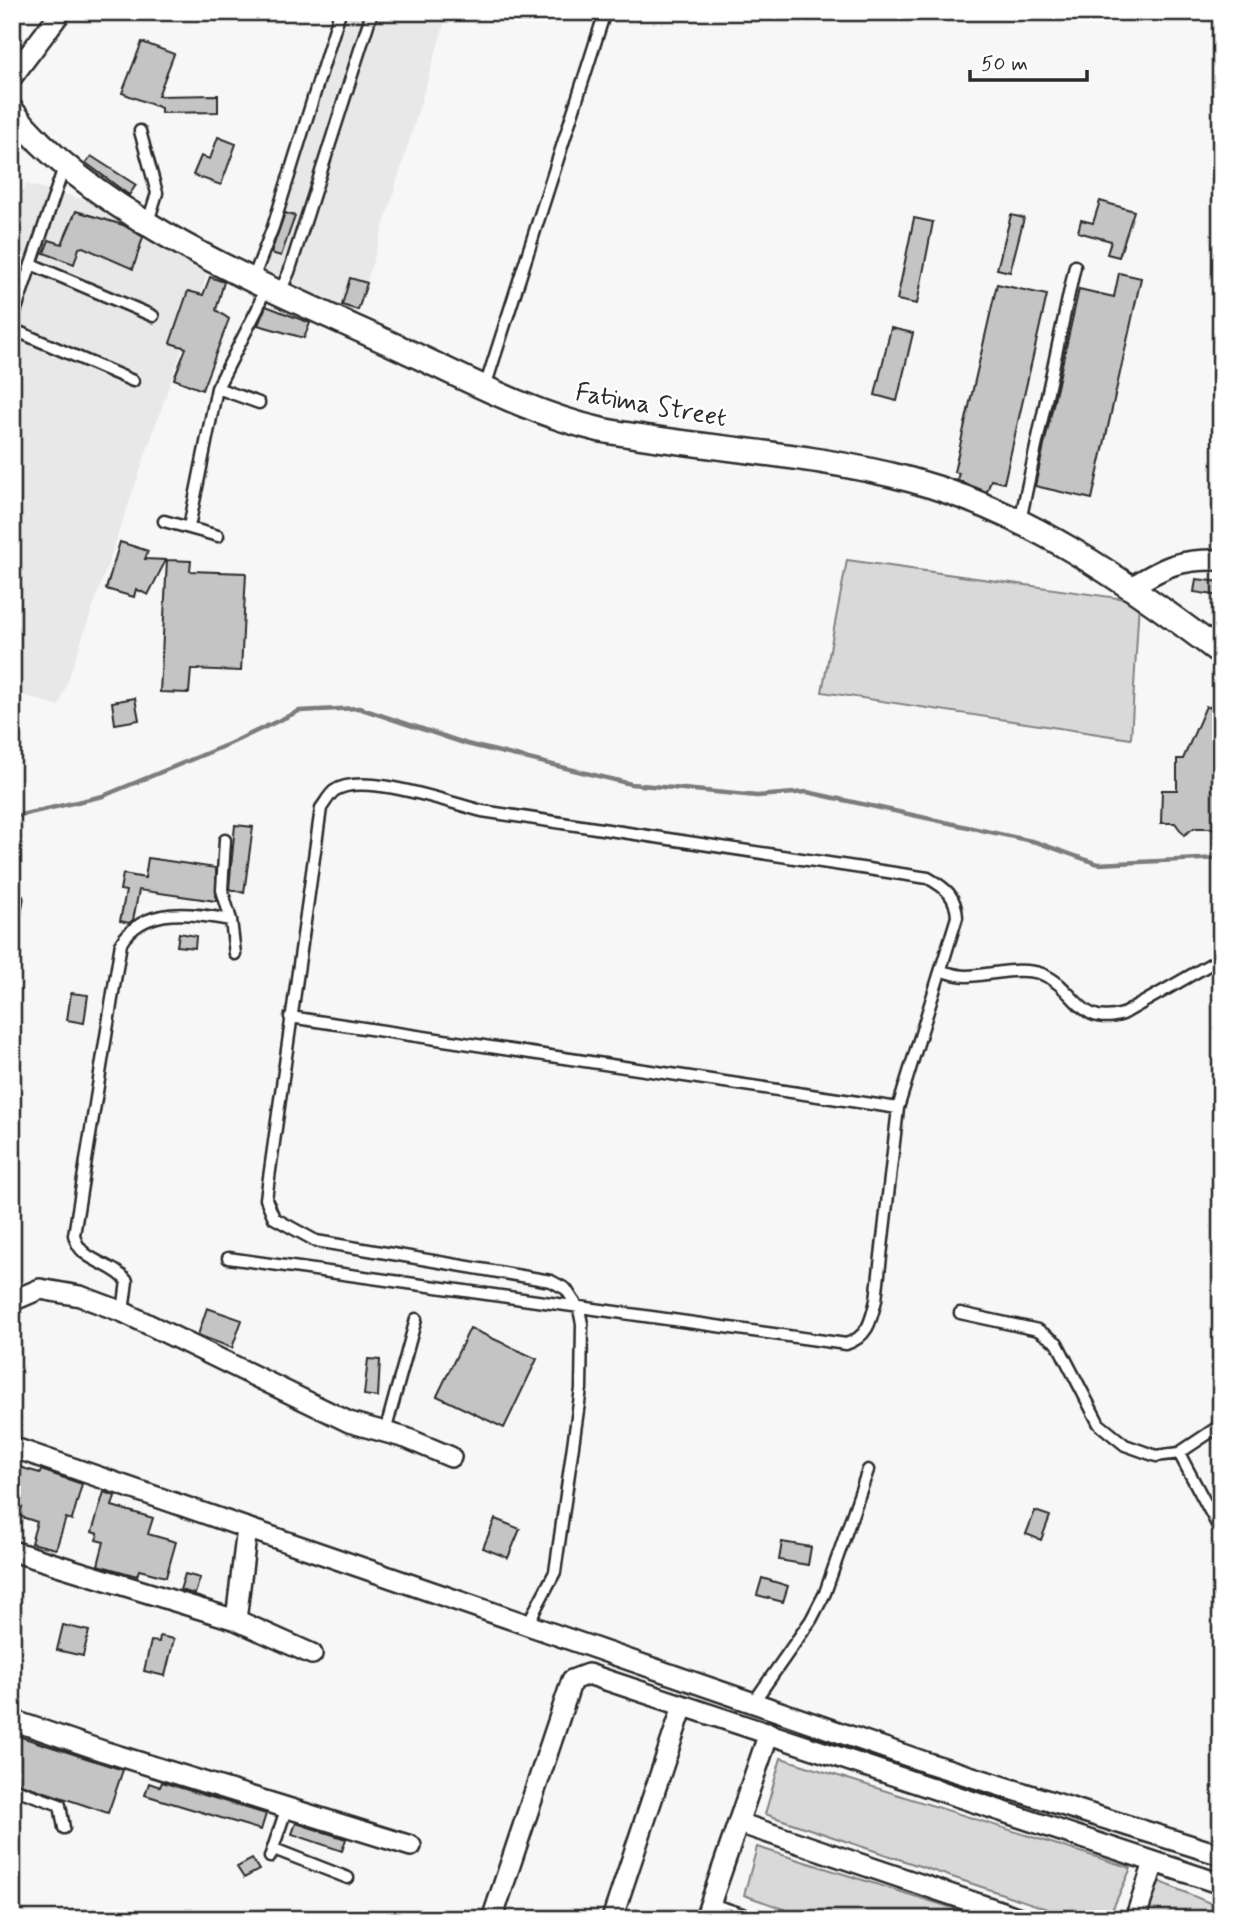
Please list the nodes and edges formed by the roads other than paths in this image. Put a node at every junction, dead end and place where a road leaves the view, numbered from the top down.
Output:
1 (61, 12) edge
2 (340, 12) edge
3 (372, 12) edge
4 (605, 12) edge
5 (12, 77) edge
6 (15, 115) edge
7 (140, 131) dead end
8 (64, 167) junction
9 (148, 222) junction
10 (31, 264) junction
11 (1074, 266) dead end
12 (266, 286) junction
13 (153, 316) dead end
14 (12, 321) edge
15 (12, 329) edge
16 (132, 381) dead end
17 (485, 387) junction
18 (217, 388) junction
19 (259, 403) dead end
20 (1020, 521) junction
21 (164, 522) dead end
22 (189, 527) junction
23 (218, 536) dead end
24 (1221, 560) edge
25 (1133, 586) junction
26 (1221, 653) edge
27 (225, 841) dead end
28 (17, 899) dead end
29 (231, 920) junction
30 (12, 930) edge
31 (235, 954) dead end
32 (1221, 958) edge
33 (941, 971) junction
34 (290, 1017) junction
35 (898, 1108) junction
36 (228, 1258) dead end
37 (12, 1301) edge
38 (579, 1309) junction
39 (123, 1312) junction
40 (960, 1312) dead end
41 (416, 1319) dead end
42 (1221, 1425) edge
43 (384, 1433) junction
44 (12, 1447) edge
45 (1179, 1453) junction
46 (451, 1457) dead end
47 (868, 1470) dead end
48 (247, 1528) junction
49 (1221, 1532) edge
50 (12, 1551) edge
51 (236, 1620) junction
52 (527, 1625) junction
53 (312, 1654) dead end
54 (753, 1703) junction
55 (683, 1706) junction
56 (12, 1720) edge
57 (769, 1733) junction
58 (12, 1788) edge
59 (287, 1807) junction
60 (739, 1823) junction
61 (64, 1828) dead end
62 (411, 1846) dead end
63 (1221, 1855) edge
64 (1154, 1863) junction
65 (348, 1878) dead end
66 (1221, 1884) edge
67 (707, 1913) edge
68 (492, 1919) edge
69 (612, 1919) edge
70 (743, 1919) edge
71 (1023, 1919) edge
72 (1135, 1919) edge

1 - 5 street
2 - 12 lane
3 - 12 lane
4 - 17 lane
6 - 8 street, Fatima Street
7 - 9 lane
8 - 9 street, Fatima Street
8 - 10 lane
9 - 12 street, Fatima Street
10 - 13 lane
10 - 14 lane
11 - 20 lane
12 - 17 street, Fatima Street
12 - 18 lane
15 - 16 lane
17 - 20 street, Fatima Street
18 - 19 lane
18 - 22 lane
20 - 25 street, Fatima Street
21 - 22 lane
22 - 23 lane
24 - 25 street
25 - 26 street, Fatima Street
27 - 29 lane
28 - 30 lane
29 - 31 lane
29 - 39 lane
32 - 33 lane
33 - 34 lane
33 - 35 lane
34 - 35 lane
34 - 38 lane
35 - 38 lane
36 - 38 lane
37 - 39 street
38 - 52 lane
39 - 43 street
40 - 45 lane
41 - 43 lane
42 - 45 lane
43 - 46 street
44 - 48 street
45 - 49 lane
47 - 54 lane
48 - 51 street
48 - 52 street
50 - 51 street
51 - 53 street
52 - 54 street
54 - 63 street
55 - 57 street
55 - 68 street
55 - 69 street
56 - 59 street
57 - 60 street
57 - 64 street
58 - 61 lane
59 - 62 street
59 - 65 lane
60 - 67 street
60 - 71 street
64 - 66 street
64 - 72 street
67 - 70 street

